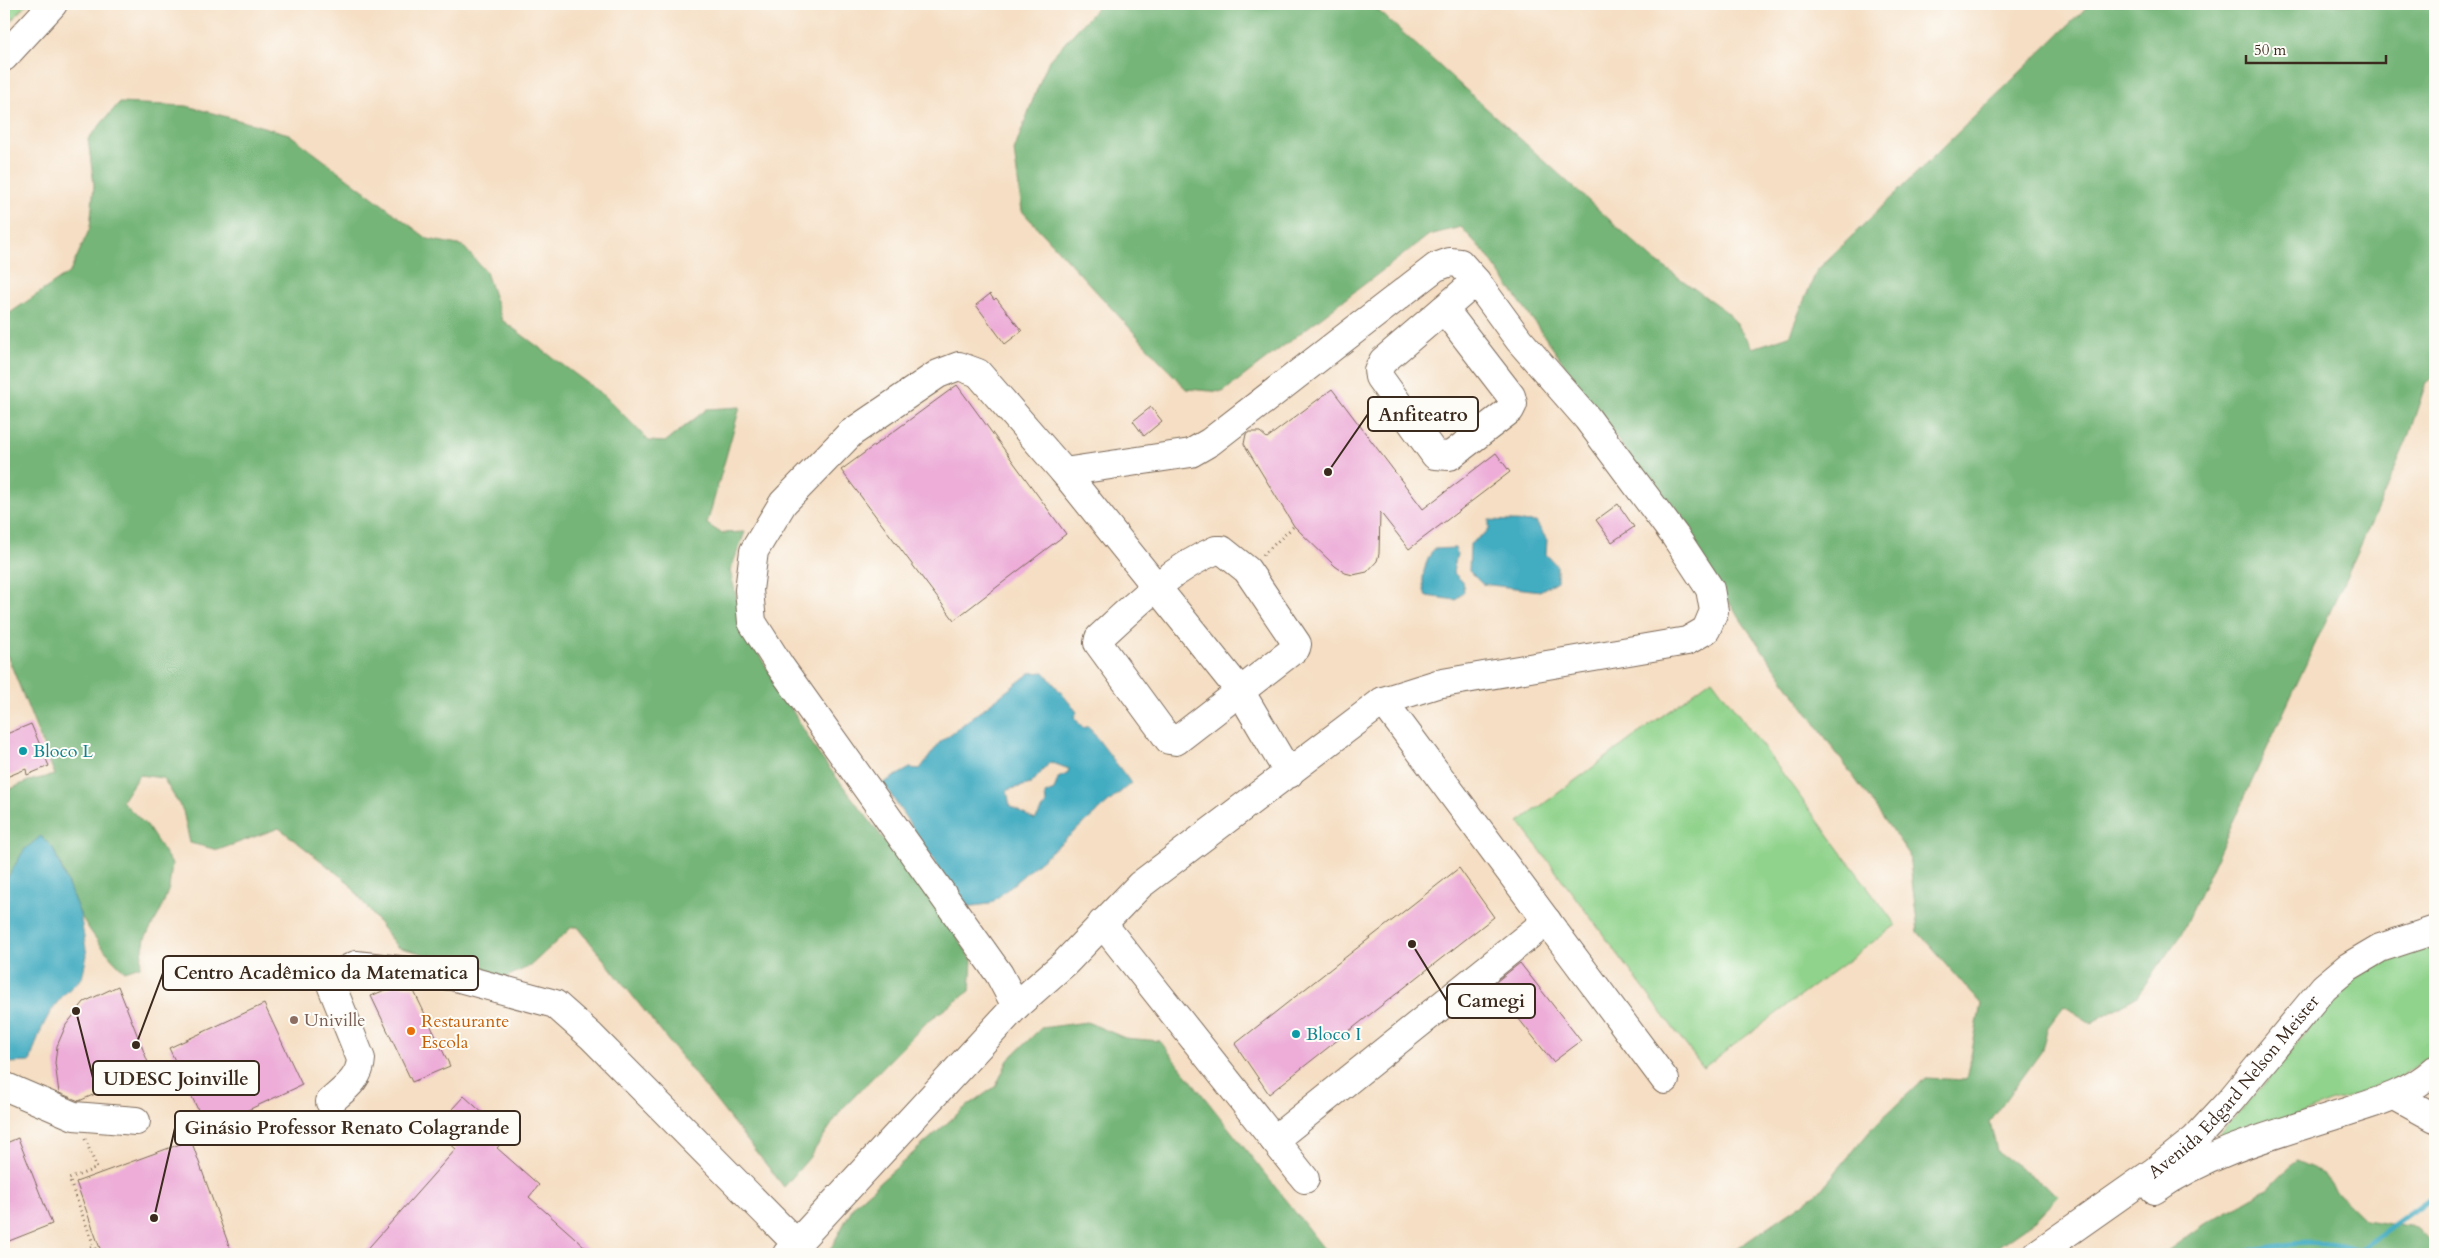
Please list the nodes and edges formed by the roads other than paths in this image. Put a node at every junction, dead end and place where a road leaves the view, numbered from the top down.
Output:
1 (53, 4) edge
2 (4, 57) edge
3 (1476, 281) junction
4 (1444, 309) junction
5 (1064, 472) junction
6 (1158, 587) junction
7 (1240, 691) junction
8 (1384, 701) junction
9 (1289, 774) junction
10 (1547, 921) junction
11 (1102, 923) junction
12 (2430, 934) edge
13 (1016, 1006) junction
14 (2435, 1070) edge
15 (1665, 1080) dead end
16 (4, 1086) edge
17 (2395, 1096) junction
18 (330, 1102) dead end
19 (2435, 1118) edge
20 (136, 1121) dead end
21 (1274, 1140) junction
22 (1305, 1179) dead end
23 (792, 1249) edge
24 (2037, 1254) edge
25 (2063, 1254) edge

1 - 2 main road
3 - 4 main road
3 - 5 main road
3 - 8 main road
4 - 4 main road
5 - 6 main road
5 - 13 main road
6 - 7 main road
6 - 7 main road
6 - 7 main road
7 - 9 main road
8 - 9 main road
8 - 10 main road
9 - 11 main road
10 - 15 main road
10 - 21 main road
11 - 13 main road
11 - 21 main road
12 - 24 main road, Avenida Edgard Nelson Meister
13 - 23 main road
14 - 17 main road, Avenida Edgard Nelson Meister
16 - 20 main road
17 - 19 main road
17 - 25 main road, Avenida Edgard Nelson Meister
18 - 23 main road
21 - 22 main road

